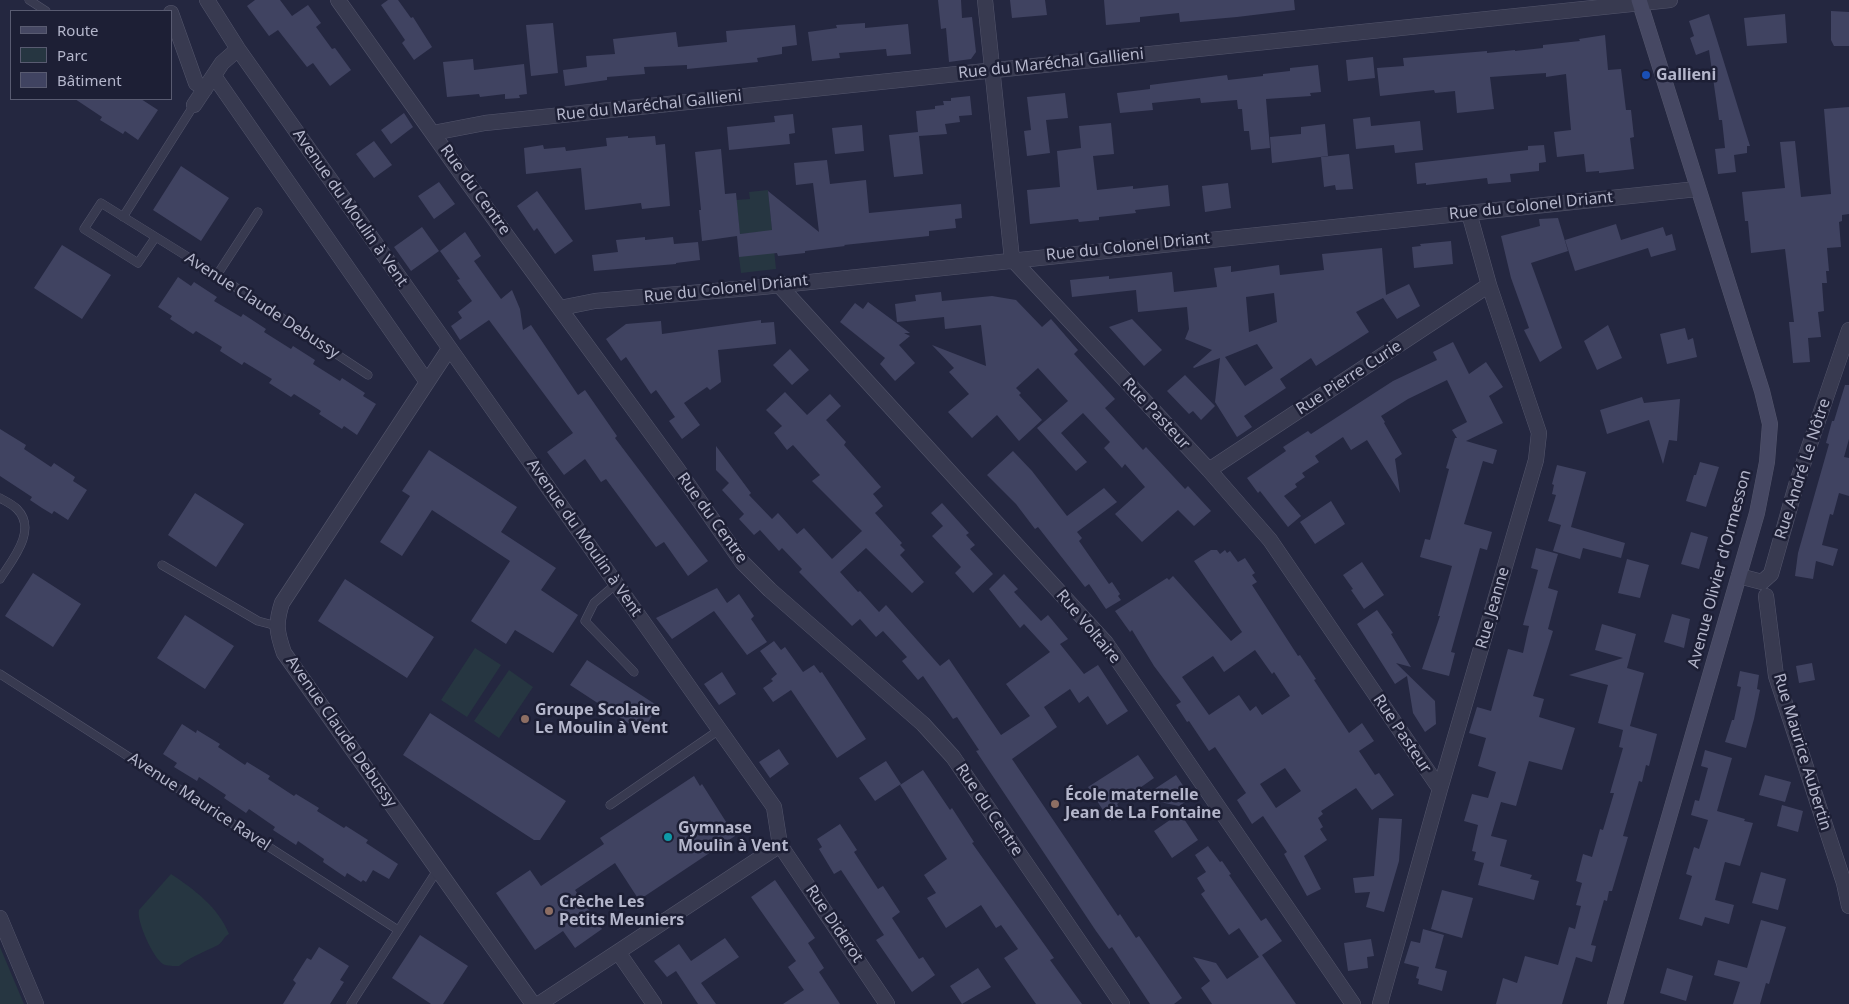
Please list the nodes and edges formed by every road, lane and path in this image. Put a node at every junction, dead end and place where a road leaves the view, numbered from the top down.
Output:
1 (29, 0) edge
2 (207, 0) edge
3 (338, 0) edge
4 (985, 0) edge
5 (1670, 0) edge
6 (1639, 1) edge
7 (44, 10) edge
8 (172, 15) edge
9 (238, 50) junction
10 (992, 70) junction
11 (214, 76) junction
12 (205, 89) junction
13 (194, 105) joint
14 (433, 133) junction
15 (1697, 188) junction
16 (258, 212) dead end
17 (1469, 214) junction
18 (123, 217) junction
19 (155, 238) junction
20 (1012, 259) junction
21 (217, 275) junction
22 (779, 285) junction
23 (1489, 285) junction
24 (560, 308) junction
25 (1849, 330) edge
26 (449, 349) junction
27 (368, 375) dead end
28 (427, 382) junction
29 (1209, 470) junction
30 (0, 498) edge
31 (162, 565) dead end
32 (1739, 576) junction
33 (0, 579) edge
34 (616, 584) junction
35 (1766, 596) dead end
36 (277, 626) junction
37 (634, 672) dead end
38 (0, 674) edge
39 (719, 730) junction
40 (1440, 789) junction
41 (610, 805) dead end
42 (780, 845) junction
43 (438, 870) junction
44 (1849, 906) edge
45 (0, 918) edge
46 (398, 930) junction
47 (618, 952) junction
48 (36, 1004) edge
49 (351, 1004) edge
50 (533, 1004) edge
51 (539, 1004) edge
52 (654, 1004) edge
53 (887, 1004) edge
54 (1122, 1004) edge
55 (1353, 1004) edge
56 (1380, 1004) edge
57 (1615, 1004) edge

1 - 7 lane
2 - 9 street, Avenue du Moulin à Vent
3 - 14 street, Rue du Centre
4 - 10 street
5 - 6 street, Rue du Maréchal Gallieni
6 - 10 street, Rue du Maréchal Gallieni
6 - 15 main road, Avenue Olivier d'Ormesson
8 - 12 street
9 - 11 street
9 - 26 street, Avenue du Moulin à Vent
10 - 14 street, Rue du Maréchal Gallieni
10 - 20 street
11 - 12 street
11 - 28 street
12 - 13 street
13 - 18 lane
14 - 24 street, Rue du Centre
15 - 17 street, Rue du Colonel Driant
15 - 32 main road, Avenue Olivier d'Ormesson
16 - 21 lane
17 - 20 street, Rue du Colonel Driant
17 - 23 street, Rue Jeanne
18 - 19 lane, Avenue Claude Debussy
18 - 19 lane, Avenue Claude Debussy
19 - 21 lane, Avenue Claude Debussy
20 - 22 street, Rue du Colonel Driant
20 - 29 street, Rue Pasteur
21 - 27 lane, Avenue Claude Debussy
22 - 24 street, Rue du Colonel Driant
22 - 55 street, Rue Voltaire
23 - 29 street, Rue Pierre Curie
23 - 40 street, Rue Jeanne
24 - 54 street, Rue du Centre
25 - 32 street, Rue André Le Nôtre
26 - 28 street, Avenue Claude Debussy
26 - 34 street, Avenue du Moulin à Vent
28 - 36 street, Avenue Claude Debussy
29 - 40 street, Rue Pasteur
30 - 33 lane
31 - 36 lane
32 - 57 main road, Avenue Olivier d'Ormesson
34 - 37 lane
34 - 39 street, Avenue du Moulin à Vent
35 - 44 street, Rue Maurice Aubertin
36 - 43 street, Avenue Claude Debussy
38 - 46 lane, Avenue Maurice Ravel
39 - 41 lane
39 - 42 street, Avenue du Moulin à Vent
40 - 56 street, Rue Jeanne
42 - 47 street
42 - 53 street, Rue Diderot
43 - 46 lane
43 - 50 street, Avenue Claude Debussy
45 - 48 street
46 - 49 lane
47 - 51 street
47 - 52 street

